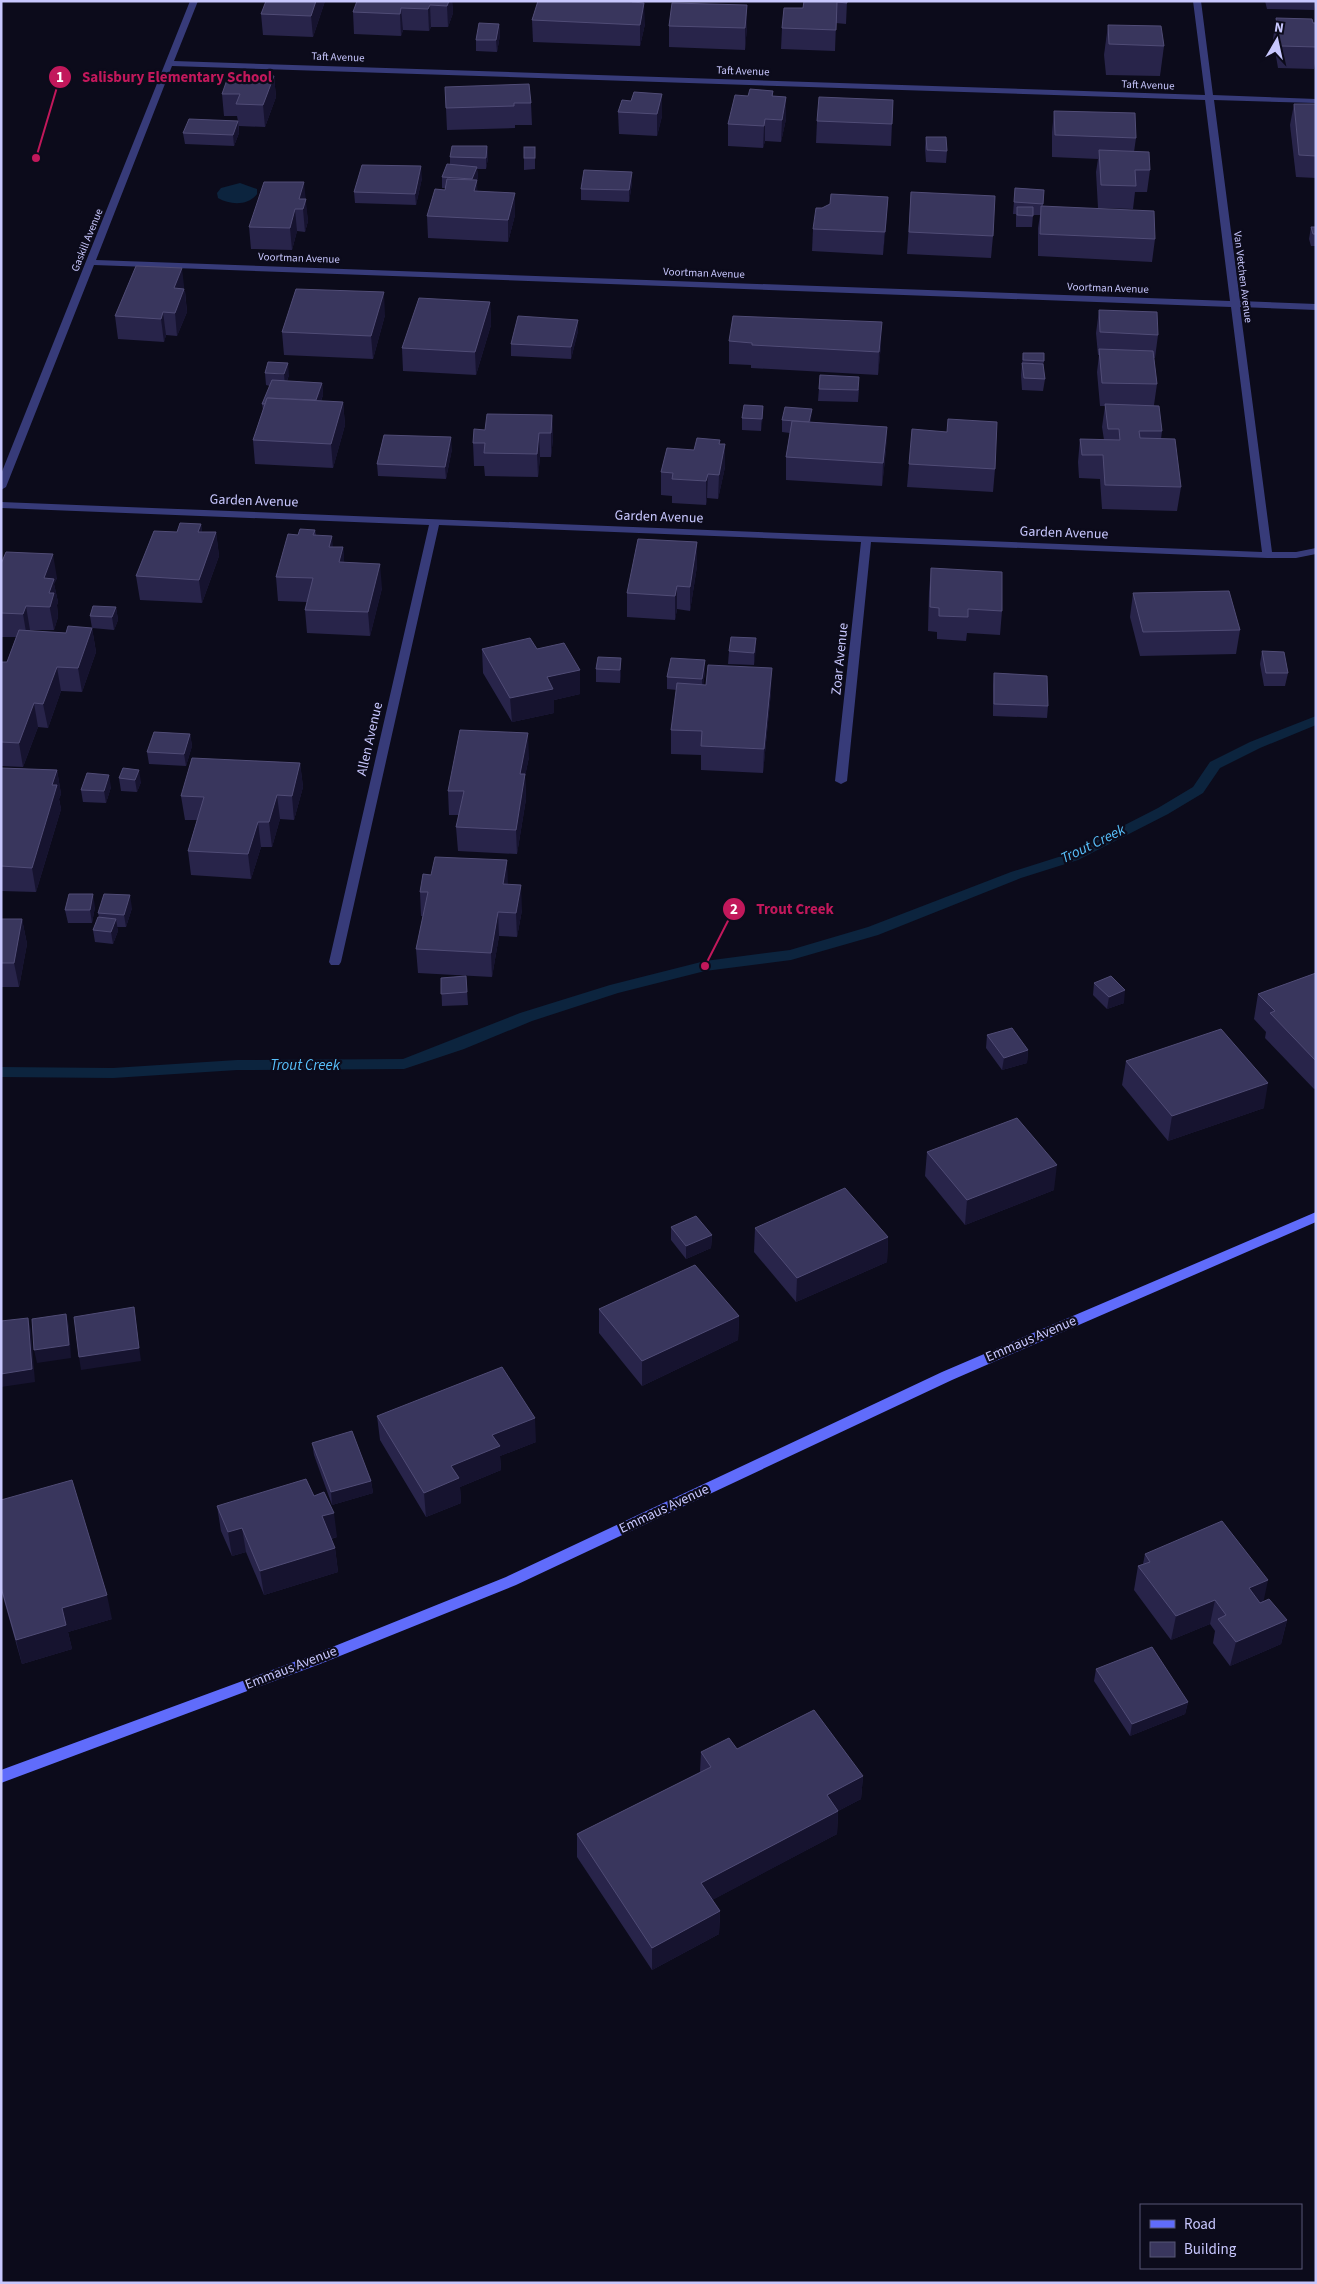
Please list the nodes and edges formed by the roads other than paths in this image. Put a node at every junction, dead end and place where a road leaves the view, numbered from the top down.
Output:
1 (194, 1) edge
2 (1197, 1) edge
3 (170, 63) junction
4 (1209, 98) junction
5 (1316, 101) edge
6 (91, 262) junction
7 (1235, 304) junction
8 (1316, 307) edge
9 (1, 487) edge
10 (1, 505) edge
11 (434, 522) junction
12 (866, 539) junction
13 (1316, 552) edge
14 (1267, 555) junction
15 (841, 781) dead end
16 (335, 962) dead end
17 (1316, 1217) edge
18 (1, 1777) edge

1 - 3 street, Gaskill Avenue
2 - 4 street, Van Vetchen Avenue
3 - 4 street, Taft Avenue
3 - 6 street, Gaskill Avenue
4 - 5 street, Taft Avenue
4 - 7 street, Van Vetchen Avenue
6 - 7 street, Voortman Avenue
6 - 9 street, Gaskill Avenue
7 - 8 street, Voortman Avenue
7 - 14 street, Van Vetchen Avenue
10 - 11 street, Garden Avenue
11 - 12 street, Garden Avenue
11 - 16 street, Allen Avenue
12 - 14 street, Garden Avenue
12 - 15 street, Zoar Avenue
13 - 14 street, Garden Avenue
17 - 18 main road, Emmaus Avenue

